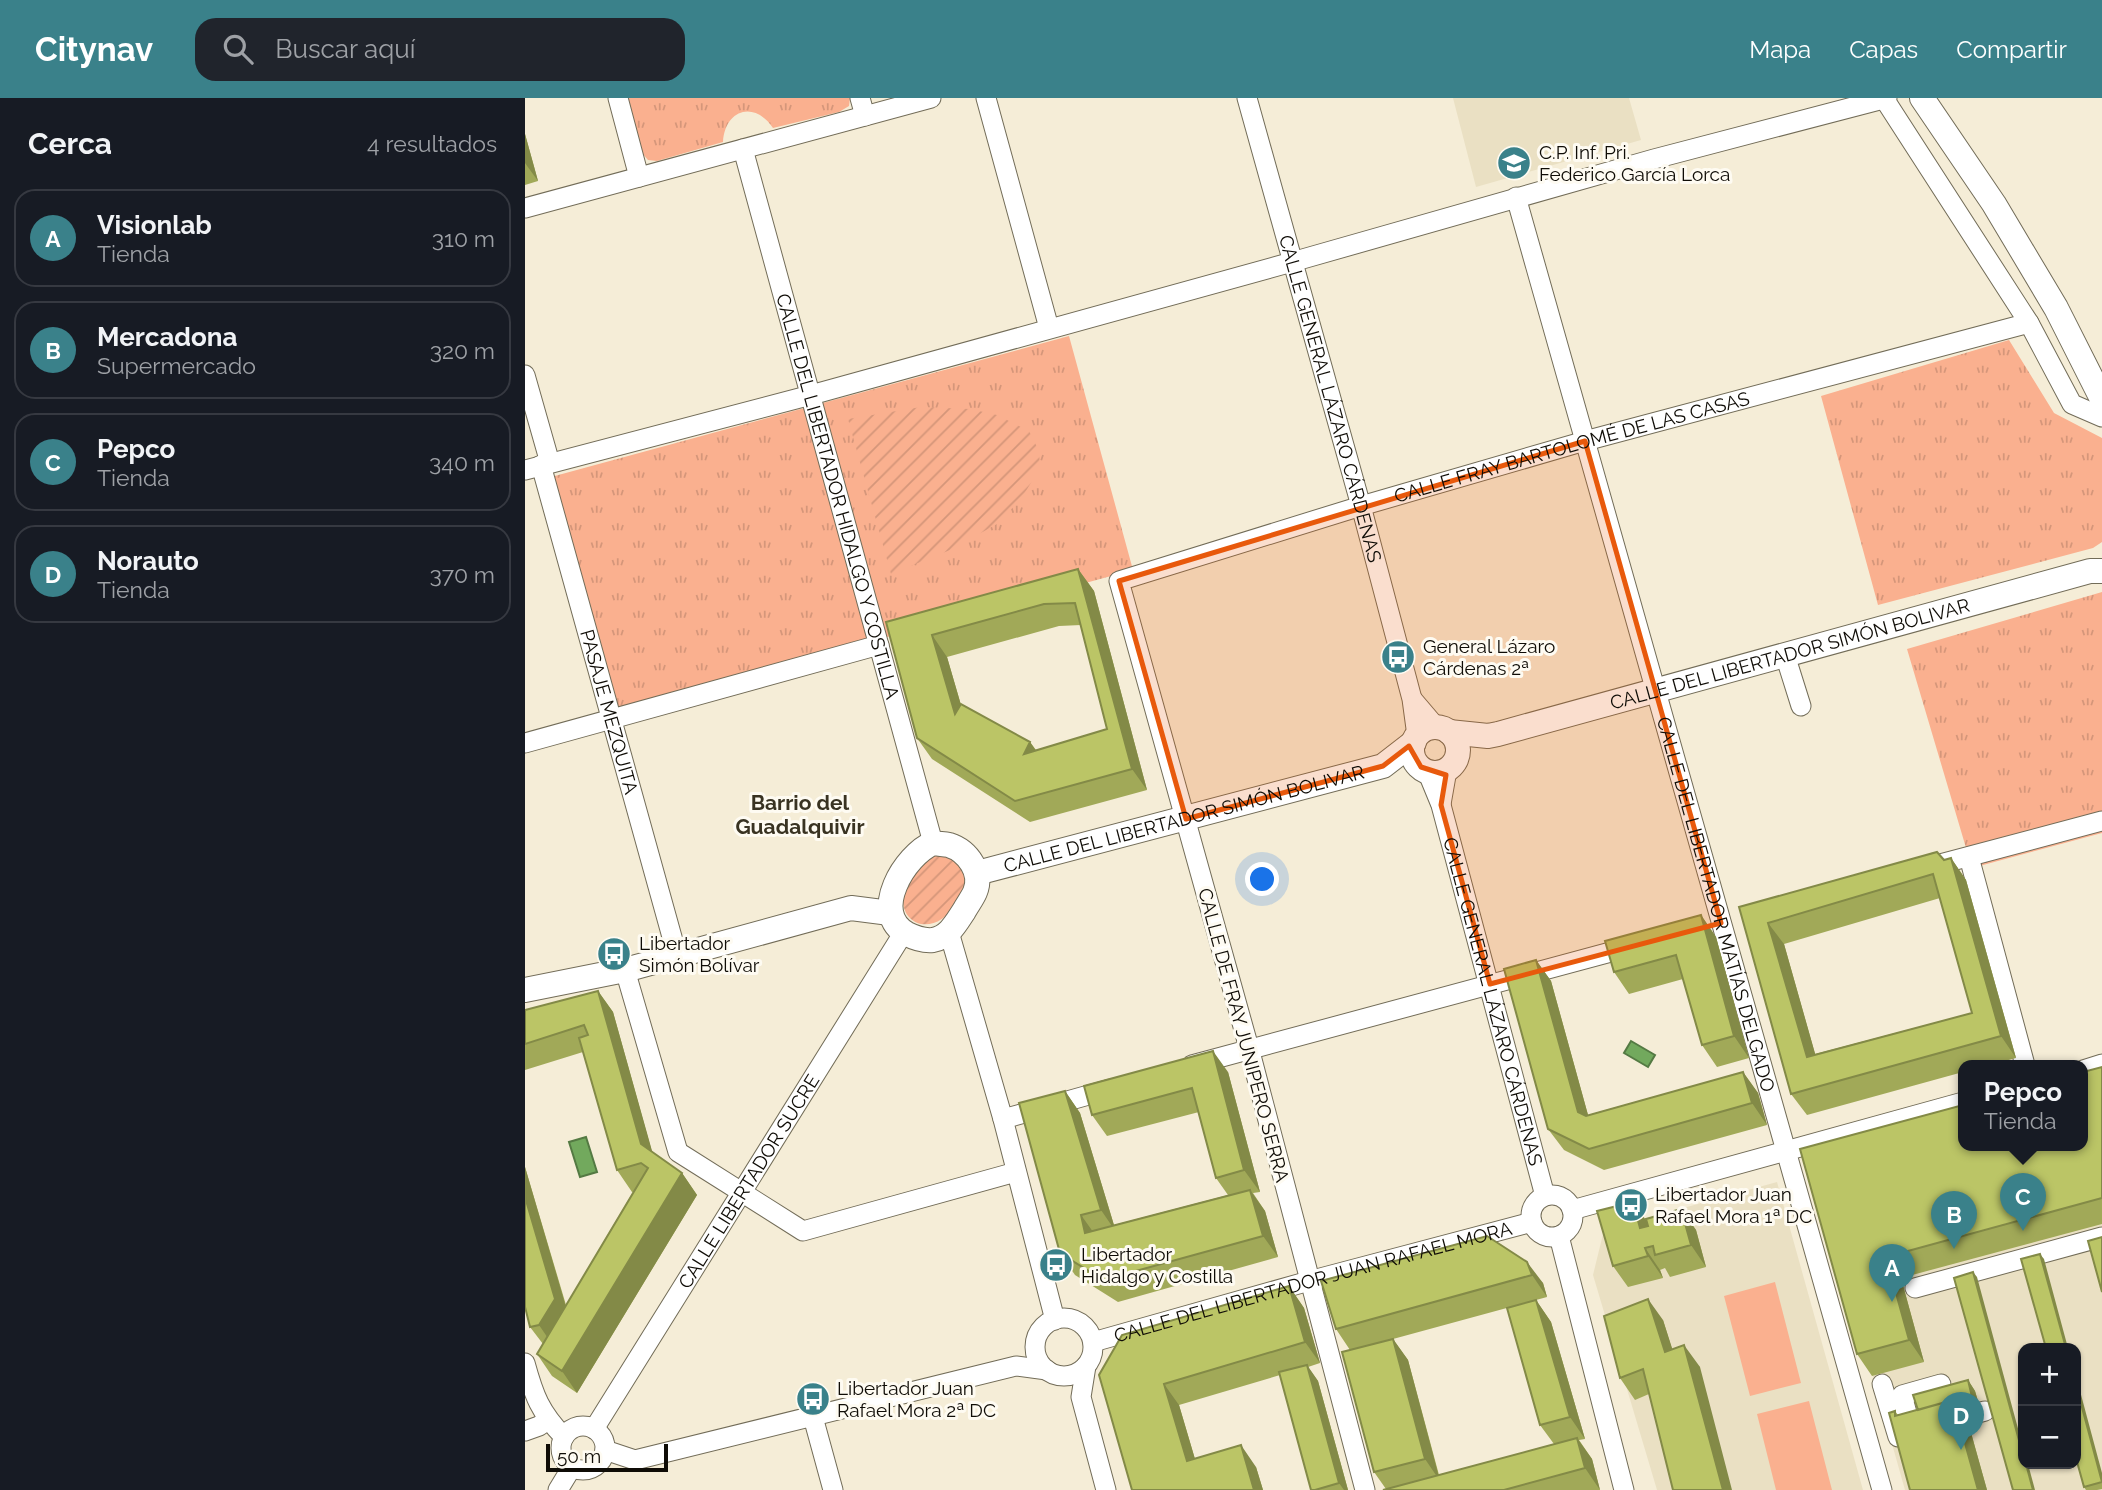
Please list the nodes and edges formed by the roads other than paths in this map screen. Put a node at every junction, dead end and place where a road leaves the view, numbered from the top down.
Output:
1 (618, 98) edge
2 (930, 98) edge
3 (986, 98) edge
4 (1247, 98) edge
5 (1922, 98) edge
6 (1886, 99) edge
7 (863, 107) edge
8 (743, 149) junction
9 (639, 177) junction
10 (1516, 197) junction
11 (525, 208) edge
12 (1292, 262) junction
13 (2029, 323) junction
14 (1049, 328) junction
15 (525, 375) edge
16 (811, 395) junction
17 (2102, 399) edge
18 (2102, 417) edge
19 (1585, 441) junction
20 (539, 466) edge
21 (1361, 506) junction
22 (2098, 568) edge
23 (1119, 581) joint
24 (879, 645) junction
25 (1785, 655) junction
26 (1656, 690) junction
27 (1801, 706) dead end
28 (612, 720) junction
29 (1429, 734) junction
30 (1488, 736) junction
31 (525, 743) edge
32 (1389, 763) junction
33 (1438, 766) junction
34 (1186, 819) junction
35 (2102, 821) edge
36 (933, 843) junction
37 (1969, 857) junction
38 (1915, 871) edge
39 (977, 873) junction
40 (897, 922) junction
41 (949, 932) junction
42 (1657, 940) edge
43 (677, 955) junction
44 (625, 970) junction
45 (1490, 984) junction
46 (525, 990) edge
47 (1249, 1048) junction
48 (2024, 1060) edge
49 (1172, 1071) edge
50 (1133, 1082) edge
51 (1958, 1103) edge
52 (1003, 1119) junction
53 (1786, 1151) junction
54 (1017, 1172) junction
55 (741, 1192) junction
56 (1545, 1196) junction
57 (1572, 1210) junction
58 (1532, 1223) junction
59 (1559, 1236) junction
60 (2102, 1237) edge
61 (1309, 1281) junction
62 (1915, 1288) dead end
63 (1055, 1320) junction
64 (1093, 1342) junction
65 (1035, 1345) junction
66 (525, 1363) edge
67 (1016, 1366) junction
68 (1086, 1366) junction
69 (1053, 1373) junction
70 (1882, 1384) dead end
71 (1941, 1384) edge
72 (1985, 1411) dead end
73 (813, 1417) junction
74 (548, 1420) junction
75 (594, 1429) junction
76 (525, 1431) edge
77 (564, 1437) junction
78 (605, 1450) junction
79 (1902, 1450) edge
80 (572, 1467) junction
81 (558, 1490) edge
82 (833, 1490) edge
83 (1094, 1490) edge
84 (1106, 1490) edge
85 (1365, 1490) edge
86 (1624, 1490) edge
87 (1882, 1490) edge

1 - 9 street
2 - 7 street
3 - 14 street
4 - 12 street, CALLE GENERAL LÁZARO CÁRDENAS
5 - 17 main road
6 - 10 street
6 - 13 street
7 - 8 street
8 - 9 street
8 - 16 street, CALLE DEL LIBERTADOR HIDALGO Y COSTILLA
9 - 11 street
10 - 12 street
10 - 19 street, CALLE DEL LIBERTADOR MATÍAS DELGADO
12 - 14 street
12 - 21 street, CALLE GENERAL LÁZARO CÁRDENAS
13 - 18 street
13 - 19 street, CALLE FRAY BARTOLOMÉ DE LAS CASAS
14 - 16 street
15 - 20 street, PASAJE MEZQUITA
16 - 20 street
16 - 24 street, CALLE DEL LIBERTADOR HIDALGO Y COSTILLA
19 - 21 street, CALLE FRAY BARTOLOMÉ DE LAS CASAS
19 - 26 street, CALLE DEL LIBERTADOR MATÍAS DELGADO
20 - 28 street, PASAJE MEZQUITA
21 - 23 street, CALLE FRAY BARTOLOMÉ DE LAS CASAS
21 - 29 street, CALLE GENERAL LÁZARO CÁRDENAS
22 - 25 main road, CALLE DEL LIBERTADOR SIMÓN BOLIVAR
23 - 34 street, CALLE DE FRAY JUNIPERO SERRA
24 - 28 street
24 - 36 street, CALLE DEL LIBERTADOR HIDALGO Y COSTILLA
25 - 26 main road, CALLE DEL LIBERTADOR SIMÓN BOLIVAR
25 - 27 street
26 - 30 main road, CALLE DEL LIBERTADOR SIMÓN BOLIVAR
26 - 53 street, CALLE DEL LIBERTADOR MATÍAS DELGADO
28 - 31 street
28 - 43 street, PASAJE MEZQUITA
29 - 30 main road, CALLE DEL LIBERTADOR SIMÓN BOLIVAR
29 - 32 main road, CALLE DEL LIBERTADOR SIMÓN BOLIVAR
29 - 33 main road
29 - 33 main road
30 - 33 main road, CALLE DEL LIBERTADOR SIMÓN BOLIVAR
32 - 33 main road, CALLE DEL LIBERTADOR SIMÓN BOLIVAR
32 - 34 main road, CALLE DEL LIBERTADOR SIMÓN BOLIVAR
33 - 45 street, CALLE GENERAL LÁZARO CÁRDENAS
34 - 39 main road, CALLE DEL LIBERTADOR SIMÓN BOLIVAR
34 - 47 street, CALLE DE FRAY JUNIPERO SERRA
35 - 37 street
36 - 39 main road
36 - 40 main road
37 - 38 street
37 - 48 street
39 - 41 main road
40 - 41 main road
40 - 43 main road
40 - 55 street, CALLE LIBERTADOR SUCRE
41 - 52 street
42 - 45 street
43 - 44 main road
44 - 46 main road
44 - 55 street
45 - 47 street
45 - 56 street, CALLE GENERAL LÁZARO CÁRDENAS
47 - 49 street
47 - 61 street, CALLE DE FRAY JUNIPERO SERRA
50 - 52 street
51 - 53 street
52 - 54 street
53 - 57 street
53 - 87 street, CALLE DEL LIBERTADOR MATÍAS DELGADO
54 - 55 street
54 - 63 street
55 - 75 street, CALLE LIBERTADOR SUCRE
56 - 57 street
56 - 58 street
57 - 59 street
58 - 59 street
58 - 61 street, CALLE DEL LIBERTADOR JUAN RAFAEL MORA
59 - 86 street
60 - 62 street
61 - 64 street, CALLE DEL LIBERTADOR JUAN RAFAEL MORA
61 - 85 street, CALLE DE FRAY JUNIPERO SERRA
63 - 64 street
63 - 65 street
64 - 68 street
65 - 67 street
65 - 69 street
66 - 74 street
67 - 69 street
67 - 73 street
68 - 69 street
68 - 84 street
69 - 83 street
70 - 79 street
71 - 72 street
73 - 78 street
73 - 82 street
74 - 76 street
74 - 77 street
75 - 77 street
75 - 78 street
77 - 80 street
78 - 80 street
80 - 81 street

